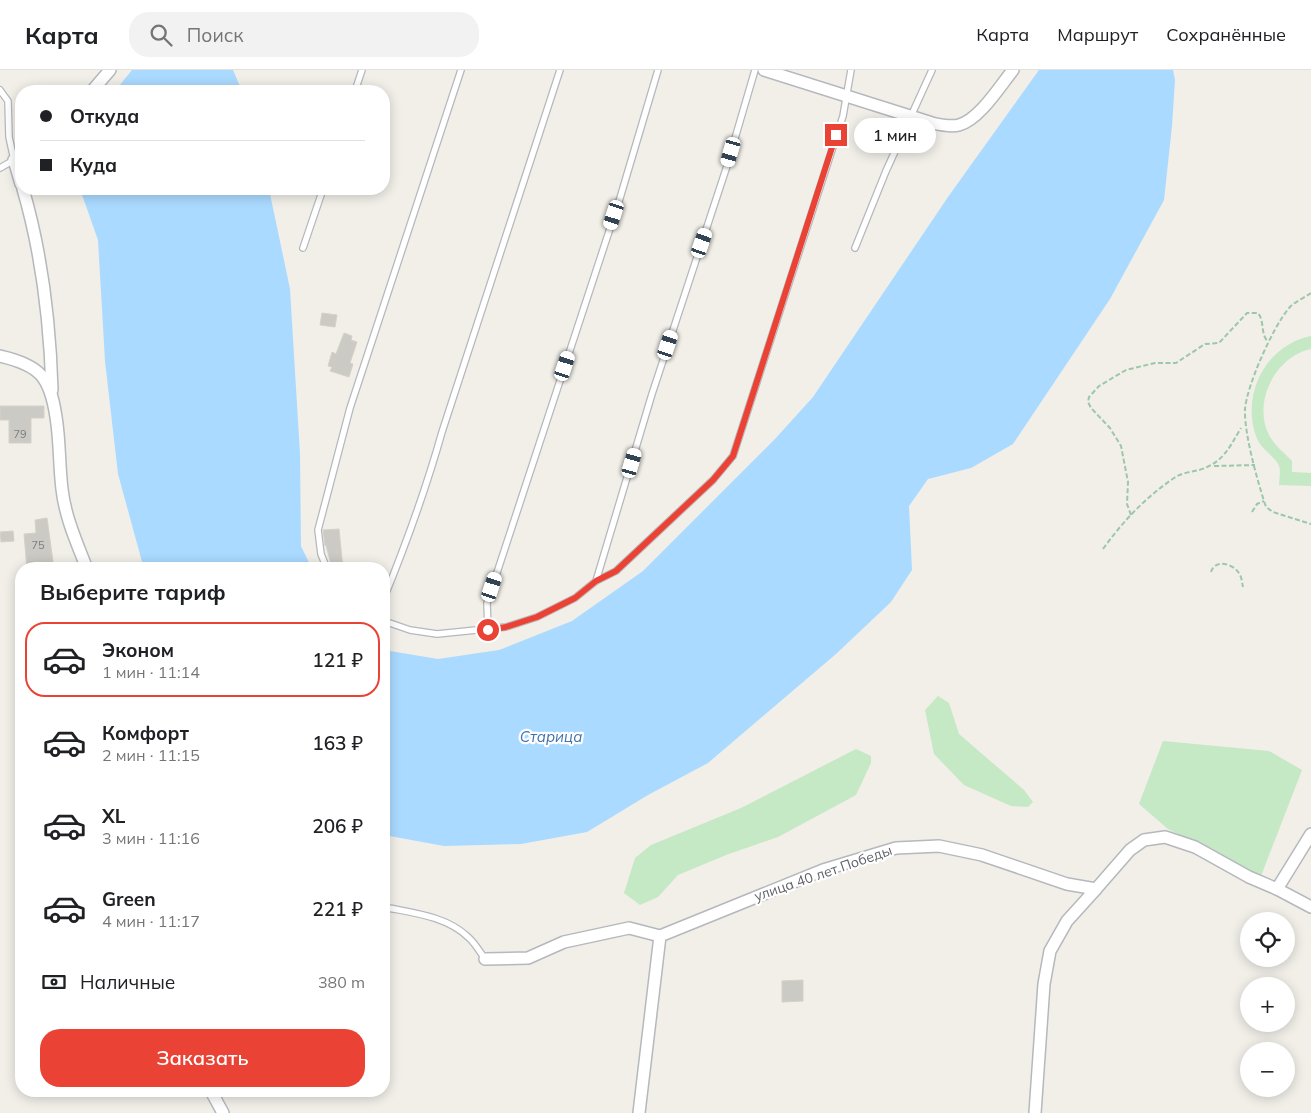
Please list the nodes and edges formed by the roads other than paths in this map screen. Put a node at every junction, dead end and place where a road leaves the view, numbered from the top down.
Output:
1 (110, 70) edge
2 (362, 70) edge
3 (461, 70) edge
4 (560, 70) edge
5 (658, 70) edge
6 (755, 70) edge
7 (764, 70) edge
8 (851, 70) edge
9 (932, 70) edge
10 (1013, 70) edge
11 (97, 85) edge
12 (357, 85) edge
13 (0, 90) edge
14 (845, 96) junction
15 (912, 117) junction
16 (15, 152) edge
17 (15, 160) edge
18 (0, 168) edge
19 (25, 195) edge
20 (321, 195) edge
21 (303, 248) dead end
22 (855, 248) dead end
23 (0, 356) edge
24 (52, 392) junction
25 (84, 562) edge
26 (324, 562) edge
27 (596, 581) junction
28 (390, 583) edge
29 (390, 623) edge
30 (488, 630) junction
31 (1311, 834) edge
32 (1096, 889) junction
33 (1277, 889) junction
34 (1311, 907) edge
35 (390, 908) edge
36 (660, 936) junction
37 (485, 960) joint
38 (214, 1097) edge
39 (223, 1113) edge
40 (639, 1113) edge
41 (1036, 1113) edge

1 - 11 street
2 - 12 lane
3 - 26 lane
4 - 28 lane
5 - 30 lane
6 - 27 lane
7 - 14 street
8 - 14 lane
9 - 15 lane
10 - 15 street
13 - 16 lane
14 - 15 street
14 - 27 lane
15 - 22 lane
17 - 18 lane
19 - 24 street
20 - 21 lane
23 - 24 street
24 - 25 street
27 - 30 lane
29 - 30 lane
31 - 33 street
32 - 33 street
32 - 36 street, улица 40 лет Победы
32 - 41 street
33 - 34 street
35 - 37 lane
36 - 37 street
36 - 40 street
38 - 39 street

